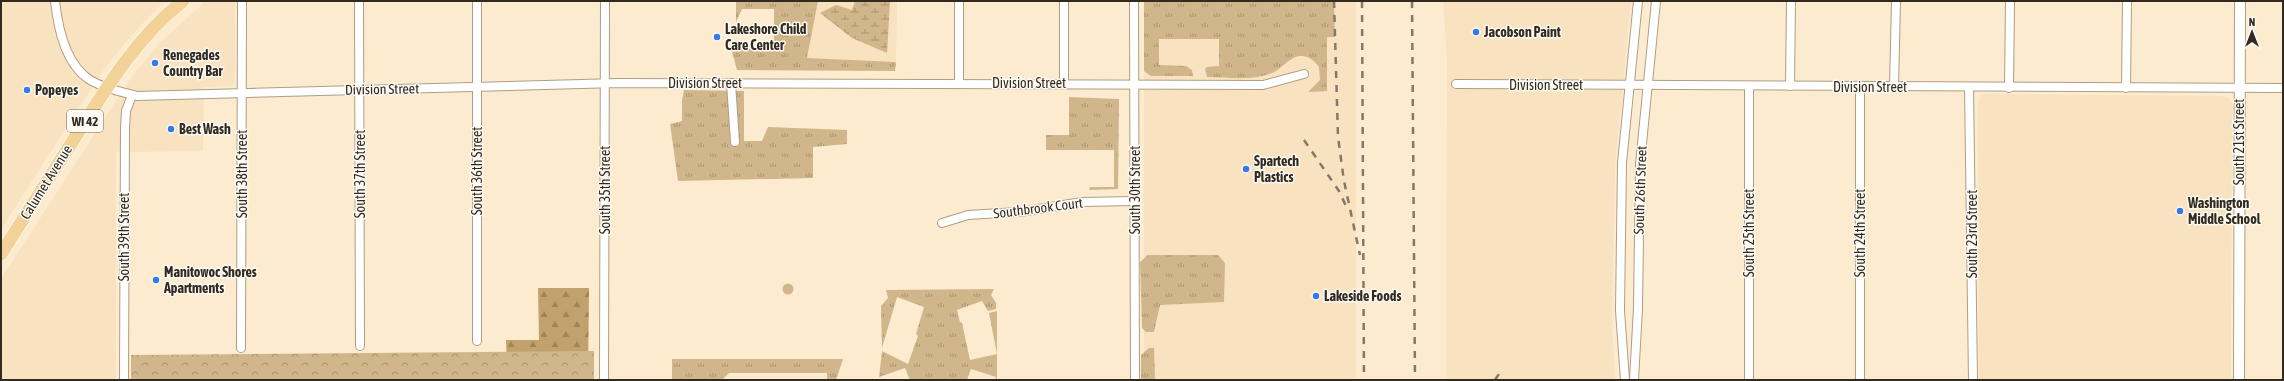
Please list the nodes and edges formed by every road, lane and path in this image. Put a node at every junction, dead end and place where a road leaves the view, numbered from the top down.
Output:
1 (55, 1) edge
2 (184, 1) edge
3 (242, 1) edge
4 (359, 1) edge
5 (477, 1) edge
6 (605, 1) edge
7 (959, 1) edge
8 (1064, 1) edge
9 (1134, 1) edge
10 (1638, 1) edge
11 (1656, 1) edge
12 (1791, 1) edge
13 (1896, 1) edge
14 (2010, 1) edge
15 (2127, 1) edge
16 (2240, 1) edge
17 (1304, 74) dead end
18 (606, 83) junction
19 (731, 83) junction
20 (1064, 83) junction
21 (959, 84) junction
22 (1134, 84) junction
23 (1456, 84) dead end
24 (478, 86) junction
25 (1631, 86) junction
26 (1648, 86) junction
27 (1749, 86) junction
28 (1790, 86) junction
29 (107, 87) junction
30 (1860, 87) junction
31 (1894, 87) junction
32 (1969, 87) junction
33 (2009, 88) junction
34 (2126, 88) junction
35 (2239, 88) junction
36 (2283, 88) edge
37 (360, 89) junction
38 (242, 92) junction
39 (132, 94) junction
40 (735, 142) dead end
41 (1135, 201) junction
42 (942, 223) dead end
43 (1, 254) edge
44 (478, 341) dead end
45 (360, 346) dead end
46 (241, 348) dead end
47 (124, 380) edge
48 (604, 380) edge
49 (1135, 380) edge
50 (1624, 380) edge
51 (1634, 380) edge
52 (1749, 380) edge
53 (1860, 380) edge
54 (1973, 380) edge
55 (2239, 380) edge

1 - 29 street
2 - 29 main road, Calumet Avenue / WI 42
3 - 38 street, South 38th Street
4 - 37 street, South 37th Street
5 - 24 street, South 36th Street
6 - 18 street, South 35th Street
7 - 21 street
8 - 20 street
9 - 22 street, South 30th Street
10 - 25 street, South 26th Street
11 - 26 street, South 26th Street
12 - 28 street
13 - 31 street
14 - 33 street
15 - 34 street
16 - 35 street, South 21st Street
17 - 22 street, Division Street
18 - 19 street, Division Street
18 - 24 street, Division Street
18 - 48 street, South 35th Street
19 - 21 street, Division Street
19 - 40 street
20 - 21 street, Division Street
20 - 22 street, Division Street
22 - 41 street, South 30th Street
23 - 25 street, Division Street
24 - 37 street, Division Street
24 - 44 street, South 36th Street
25 - 26 street, Division Street
25 - 50 street, South 26th Street
26 - 27 street, Division Street
26 - 51 street, South 26th Street
27 - 28 street, Division Street
27 - 52 street, South 25th Street
28 - 30 street, Division Street
29 - 39 street, Division Street
29 - 43 main road, Calumet Avenue / WI 42
30 - 31 street, Division Street
30 - 53 street, South 24th Street
31 - 32 street, Division Street
32 - 33 street, Division Street
32 - 54 street, South 23rd Street
33 - 34 street, Division Street
34 - 35 street, Division Street
35 - 36 street, Division Street
35 - 55 street, South 21st Street
37 - 38 street, Division Street
37 - 45 street, South 37th Street
38 - 39 street, Division Street
38 - 46 street, South 38th Street
39 - 47 street, South 39th Street
41 - 42 street, Southbrook Court
41 - 49 street, South 30th Street

